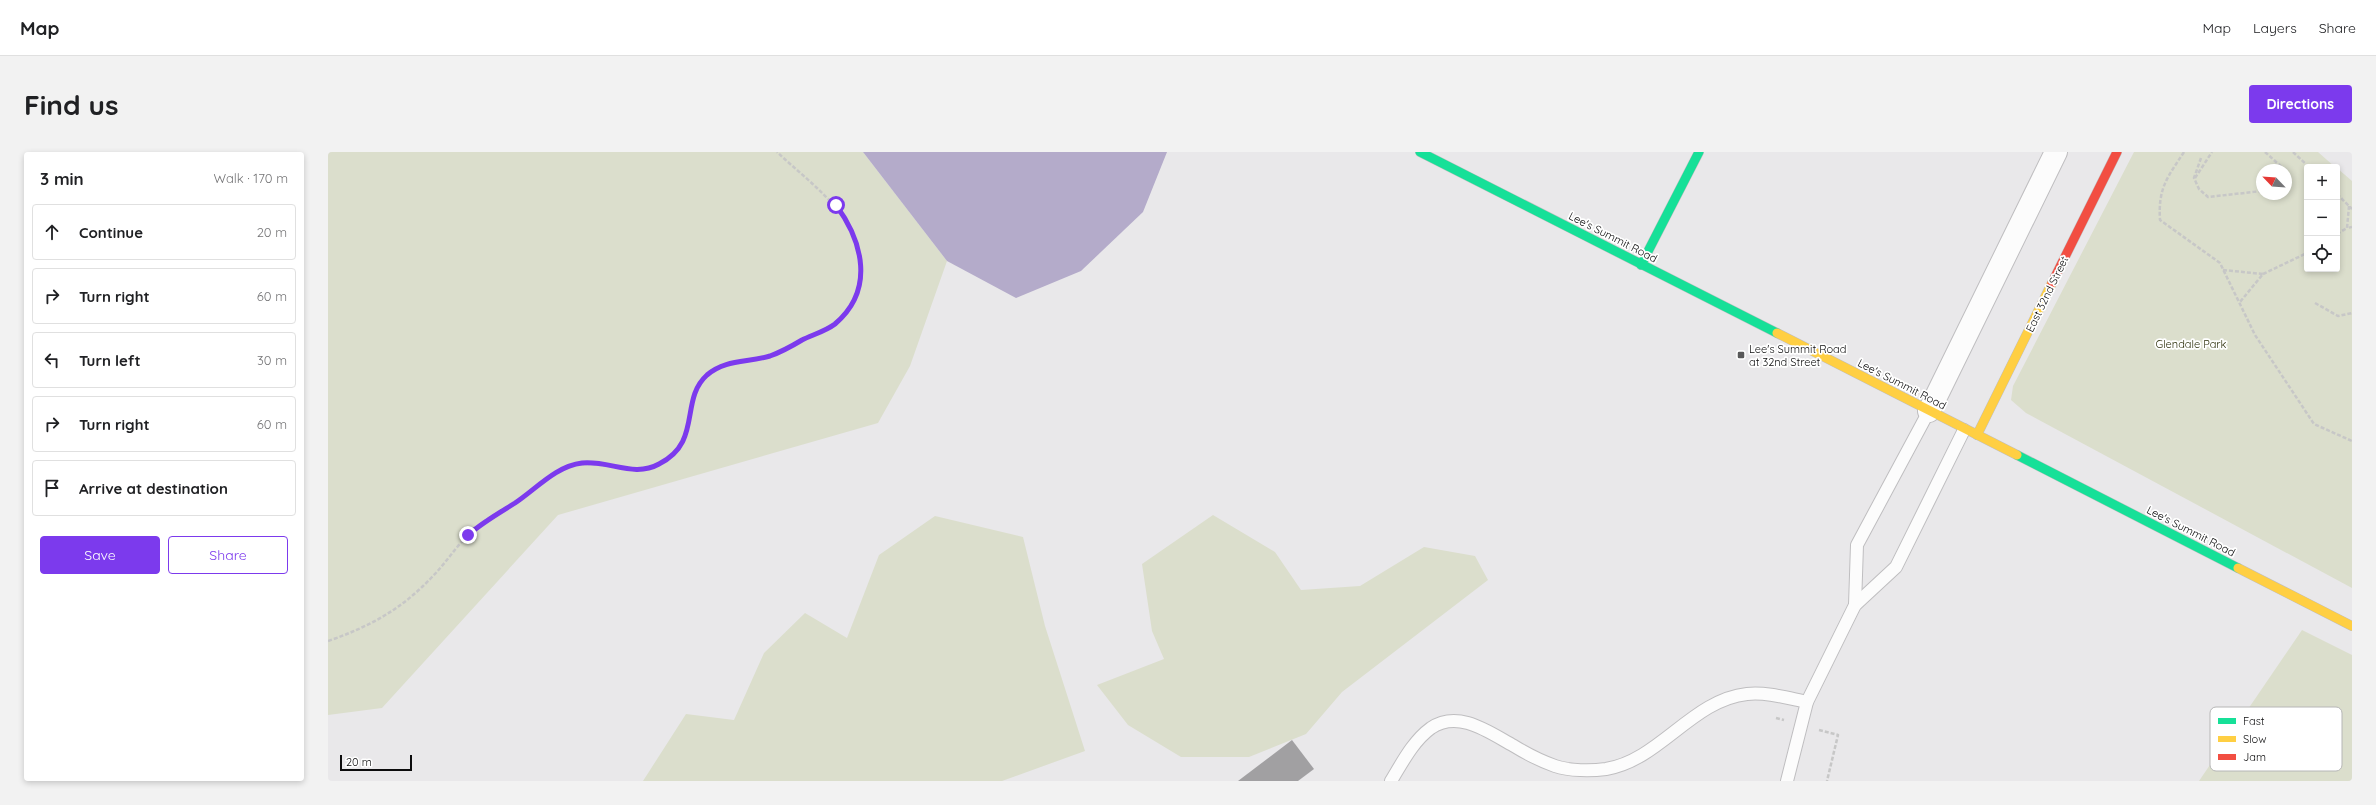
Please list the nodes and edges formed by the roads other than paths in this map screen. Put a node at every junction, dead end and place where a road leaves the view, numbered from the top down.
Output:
1 (1420, 152) edge
2 (1699, 152) edge
3 (2056, 152) edge
4 (2117, 152) edge
5 (1641, 265) junction
6 (1929, 411) junction
7 (1964, 430) junction
8 (1977, 435) junction
9 (1856, 605) junction
10 (2352, 626) edge
11 (1806, 702) junction
12 (1391, 781) edge
13 (1787, 781) edge

1 - 5 main road, Lee's Summit Road
2 - 5 main road
3 - 6 street
4 - 8 main road, East 32nd Street
5 - 6 main road, Lee's Summit Road
6 - 7 main road, Lee's Summit Road
6 - 9 lane
7 - 8 main road, Lee's Summit Road
7 - 9 lane
8 - 10 main road, Lee's Summit Road
9 - 11 lane
11 - 12 lane
11 - 13 lane

